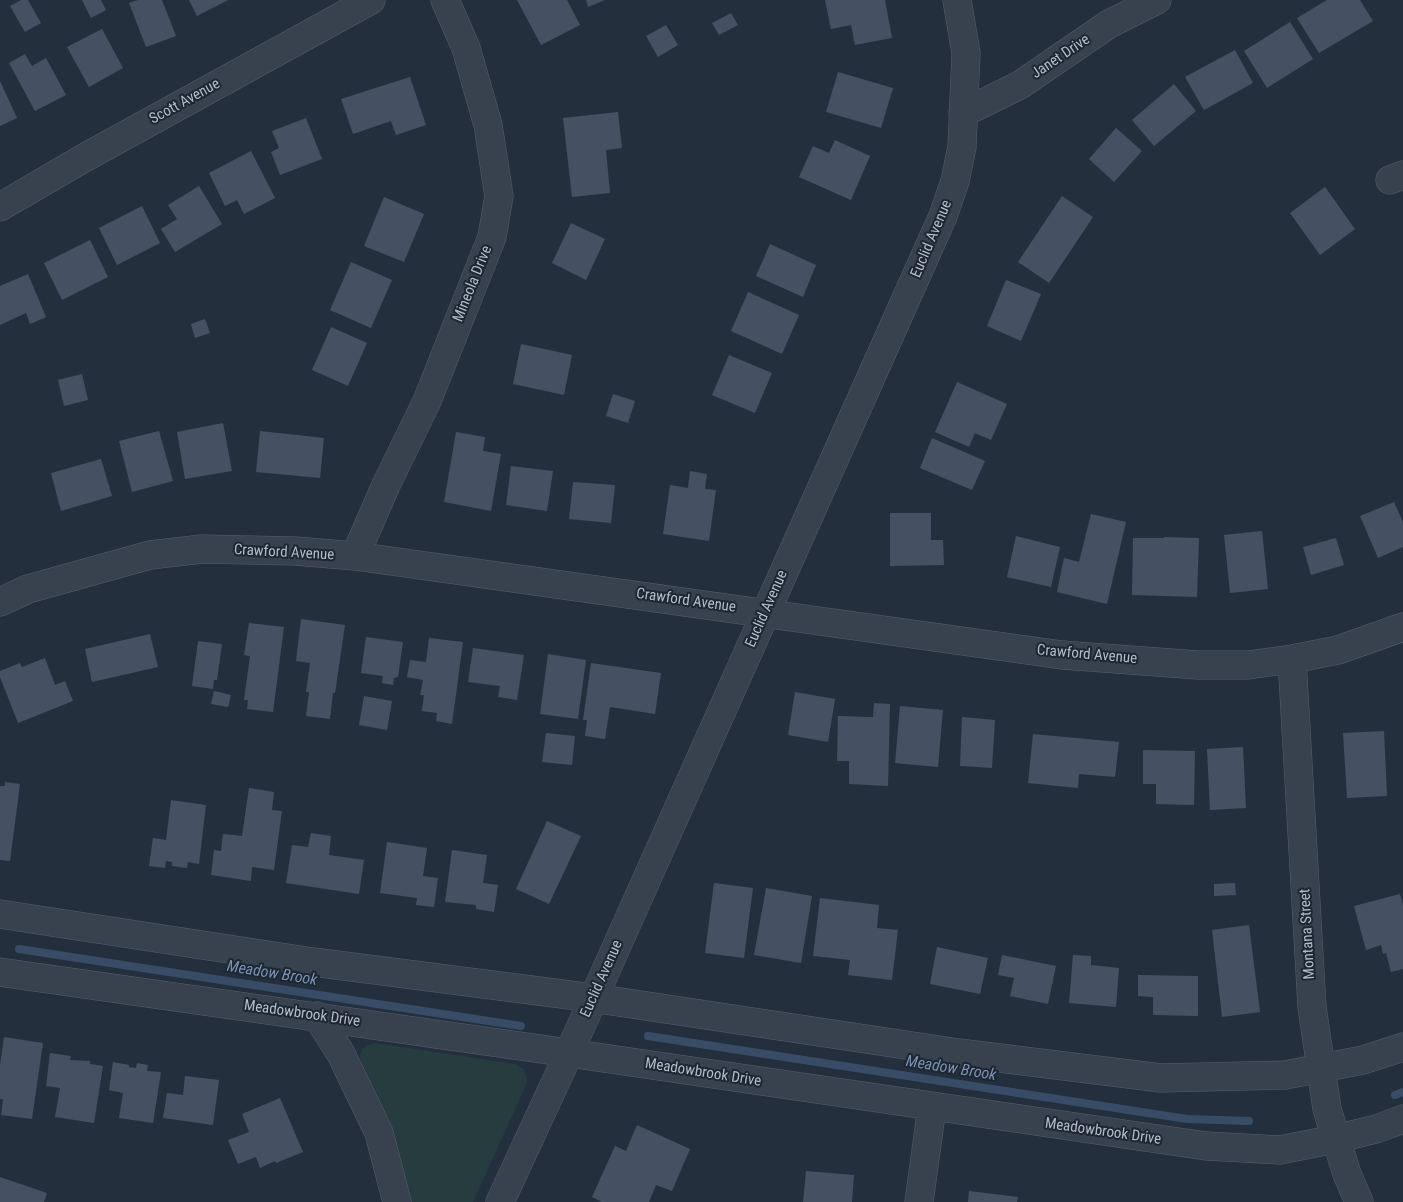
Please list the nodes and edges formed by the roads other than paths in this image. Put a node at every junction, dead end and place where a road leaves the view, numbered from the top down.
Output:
1 (370, 0) edge
2 (445, 0) edge
3 (957, 0) edge
4 (1157, 0) edge
5 (963, 113) junction
6 (0, 207) edge
7 (355, 556) junction
8 (0, 602) edge
9 (765, 612) junction
10 (1403, 627) edge
11 (1292, 659) junction
12 (0, 914) edge
13 (0, 972) edge
14 (592, 998) junction
15 (317, 1016) junction
16 (1403, 1047) edge
17 (569, 1052) junction
18 (1320, 1069) junction
19 (932, 1107) junction
20 (1403, 1119) edge
21 (1335, 1139) junction
22 (397, 1202) edge
23 (500, 1202) edge
24 (920, 1202) edge
25 (1359, 1202) edge

1 - 6 street, Scott Avenue
2 - 7 street, Mineola Drive
3 - 5 street, Euclid Avenue
4 - 5 street, Janet Drive
5 - 9 street, Euclid Avenue
7 - 8 street, Crawford Avenue
7 - 9 street, Crawford Avenue
9 - 11 street, Crawford Avenue
9 - 14 street, Euclid Avenue
10 - 11 street, Crawford Avenue
11 - 18 street, Montana Street
12 - 14 street
13 - 15 street, Meadowbrook Drive
14 - 17 street, Euclid Avenue
14 - 18 street
15 - 17 street, Meadowbrook Drive
15 - 22 street
16 - 18 street
17 - 19 street, Meadowbrook Drive
17 - 23 street, Euclid Avenue
18 - 21 street, Montana Street
19 - 21 street, Meadowbrook Drive
19 - 24 street
20 - 21 street, Meadowbrook Drive
21 - 25 street, Montana Street

